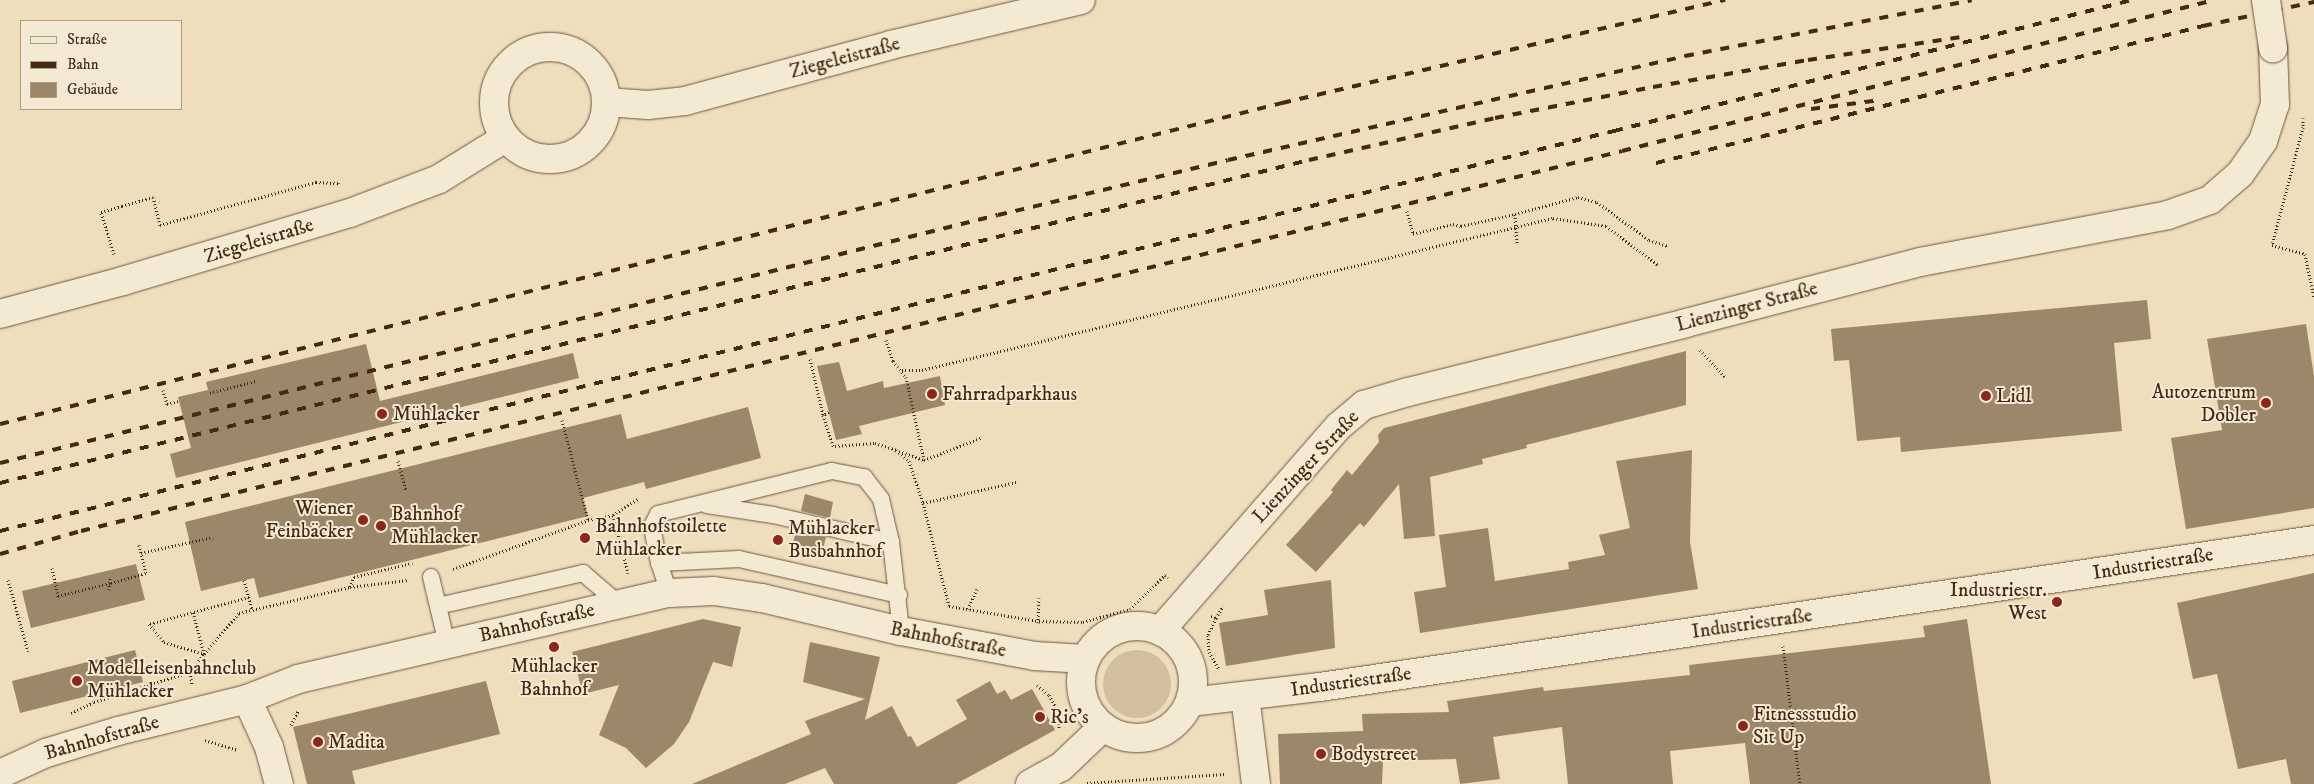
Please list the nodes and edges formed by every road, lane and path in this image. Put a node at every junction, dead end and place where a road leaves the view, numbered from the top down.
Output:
1 (1081, 0) edge
2 (2266, 0) edge
3 (607, 102) junction
4 (505, 138) junction
5 (316, 182) dead end
6 (1407, 211) dead end
7 (1515, 214) junction
8 (1516, 227) junction
9 (1517, 245) dead end
10 (2272, 245) dead end
11 (1668, 246) dead end
12 (1658, 265) dead end
13 (123, 281) junction
14 (2314, 298) edge
15 (0, 314) edge
16 (886, 340) dead end
17 (1700, 349) dead end
18 (810, 359) dead end
19 (902, 370) junction
20 (1726, 378) dead end
21 (256, 381) dead end
22 (163, 390) dead end
23 (210, 393) dead end
24 (179, 401) dead end
25 (828, 412) dead end
26 (823, 415) junction
27 (562, 420) dead end
28 (983, 437) dead end
29 (833, 446) dead end
30 (896, 450) dead end
31 (924, 460) junction
32 (398, 461) dead end
33 (1017, 482) dead end
34 (406, 491) dead end
35 (698, 504) junction
36 (923, 504) dead end
37 (613, 515) dead end
38 (588, 520) dead end
39 (213, 537) dead end
40 (2314, 540) edge
41 (891, 542) junction
42 (139, 546) dead end
43 (141, 553) junction
44 (659, 563) junction
45 (404, 564) dead end
46 (52, 568) dead end
47 (431, 577) dead end
48 (8, 580) dead end
49 (110, 580) junction
50 (244, 580) dead end
51 (350, 587) dead end
52 (109, 590) dead end
53 (977, 590) dead end
54 (669, 593) junction
55 (898, 595) junction
56 (249, 597) junction
57 (1039, 598) dead end
58 (627, 603) junction
59 (438, 606) junction
60 (968, 609) dead end
61 (193, 612) junction
62 (1038, 621) dead end
63 (901, 631) junction
64 (1160, 631) junction
65 (1782, 641) dead end
66 (447, 644) junction
67 (28, 651) dead end
68 (204, 654) junction
69 (1086, 659) junction
70 (1245, 696) junction
71 (247, 699) junction
72 (1190, 702) junction
73 (196, 712) junction
74 (70, 714) dead end
75 (1103, 727) junction
76 (269, 747) junction
77 (0, 774) edge
78 (279, 784) edge
79 (1030, 784) edge
80 (1256, 784) edge
81 (1800, 784) edge

1 - 3 street, Ziegeleistraße
2 - 64 street, Lienzinger Straße, bridge
3 - 4 street
3 - 4 street
4 - 13 street, Ziegeleistraße
5 - 13 path
6 - 7 path
7 - 8 path
7 - 11 path
8 - 9 path
8 - 12 path
8 - 19 path
10 - 14 path
13 - 15 street, Ziegeleistraße
16 - 19 path
17 - 20 path
18 - 26 path
19 - 31 path
21 - 23 path
22 - 24 path
25 - 26 path
26 - 29 path
27 - 38 path
28 - 31 path
30 - 31 path
32 - 34 path
33 - 36 path
35 - 41 lane
35 - 41 lane
35 - 44 lane
37 - 58 path
39 - 43 path
40 - 70 street, Industriestraße
41 - 55 lane
42 - 43 path
43 - 49 path
44 - 54 lane
44 - 55 lane
45 - 51 path
46 - 49 path
47 - 59 lane
48 - 67 path
49 - 52 path
50 - 56 path
53 - 60 path
54 - 58 street, Bahnhofstraße
54 - 63 street, Bahnhofstraße
55 - 63 lane
56 - 61 path
56 - 68 path
57 - 62 path
58 - 59 lane
58 - 66 street, Bahnhofstraße
59 - 66 lane
61 - 68 path
61 - 68 path
63 - 69 street, Bahnhofstraße
64 - 69 street
64 - 72 street
65 - 81 path
66 - 71 street, Bahnhofstraße
68 - 74 path
69 - 75 street
70 - 72 street, Industriestraße
70 - 80 street
71 - 73 street, Bahnhofstraße
71 - 76 street
72 - 75 street
73 - 76 path
73 - 77 street, Bahnhofstraße
75 - 79 street
76 - 78 street

